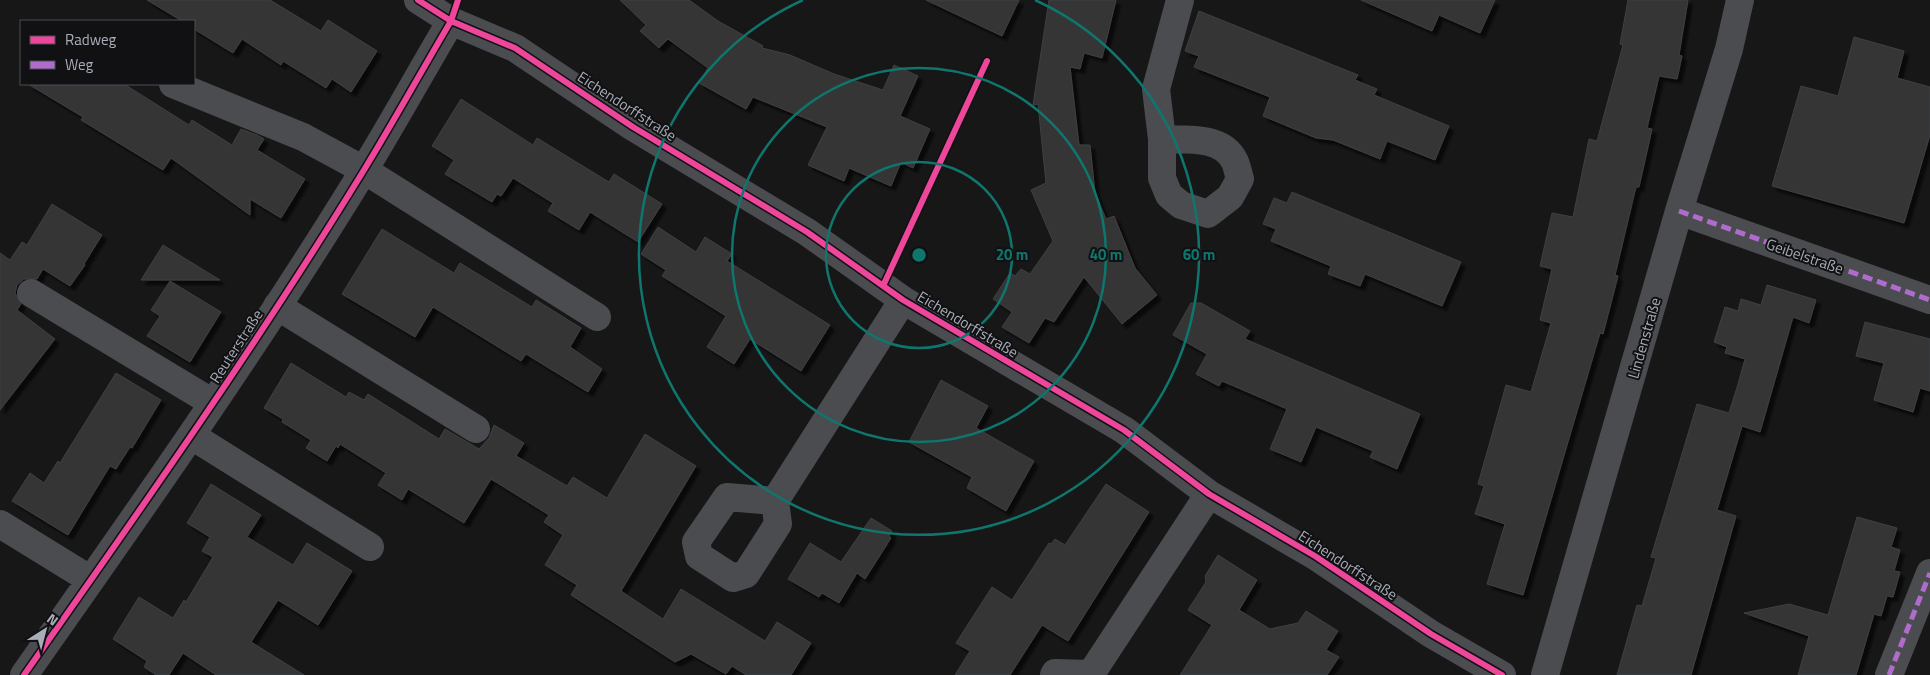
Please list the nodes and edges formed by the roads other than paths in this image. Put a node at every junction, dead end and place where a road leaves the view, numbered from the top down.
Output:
1 (418, 0) edge
2 (1180, 0) edge
3 (1740, 0) edge
4 (451, 21) junction
5 (176, 85) edge
6 (1162, 139) dead end
7 (364, 170) junction
8 (1679, 211) junction
9 (31, 293) dead end
10 (903, 300) junction
11 (1930, 300) edge
12 (278, 306) junction
13 (597, 317) dead end
14 (213, 403) junction
15 (476, 428) dead end
16 (192, 436) junction
17 (1208, 494) junction
18 (774, 501) dead end
19 (0, 524) edge
20 (370, 547) dead end
21 (1930, 573) edge
22 (91, 580) junction
23 (24, 675) edge
24 (1054, 675) edge
25 (1091, 675) edge
26 (1502, 675) edge
27 (1545, 675) edge
28 (1889, 675) edge

1 - 4 street, Eichendorffstraße
2 - 6 street
3 - 8 street, Lindenstraße
4 - 7 street, Reuterstraße
4 - 10 street, Eichendorffstraße
5 - 7 street
7 - 12 street, Reuterstraße
7 - 13 street
8 - 11 street, Geibelstraße
8 - 27 street, Lindenstraße
9 - 14 street, Reuterstraße
10 - 17 street, Eichendorffstraße
10 - 18 street, Eichendorffstraße
12 - 14 street, Reuterstraße
12 - 15 street, Reuterstraße
14 - 16 street, Reuterstraße
16 - 20 street
16 - 22 street, Reuterstraße
17 - 25 street
17 - 26 street, Eichendorffstraße
19 - 22 street
21 - 28 street
22 - 23 street, Reuterstraße
24 - 25 street

